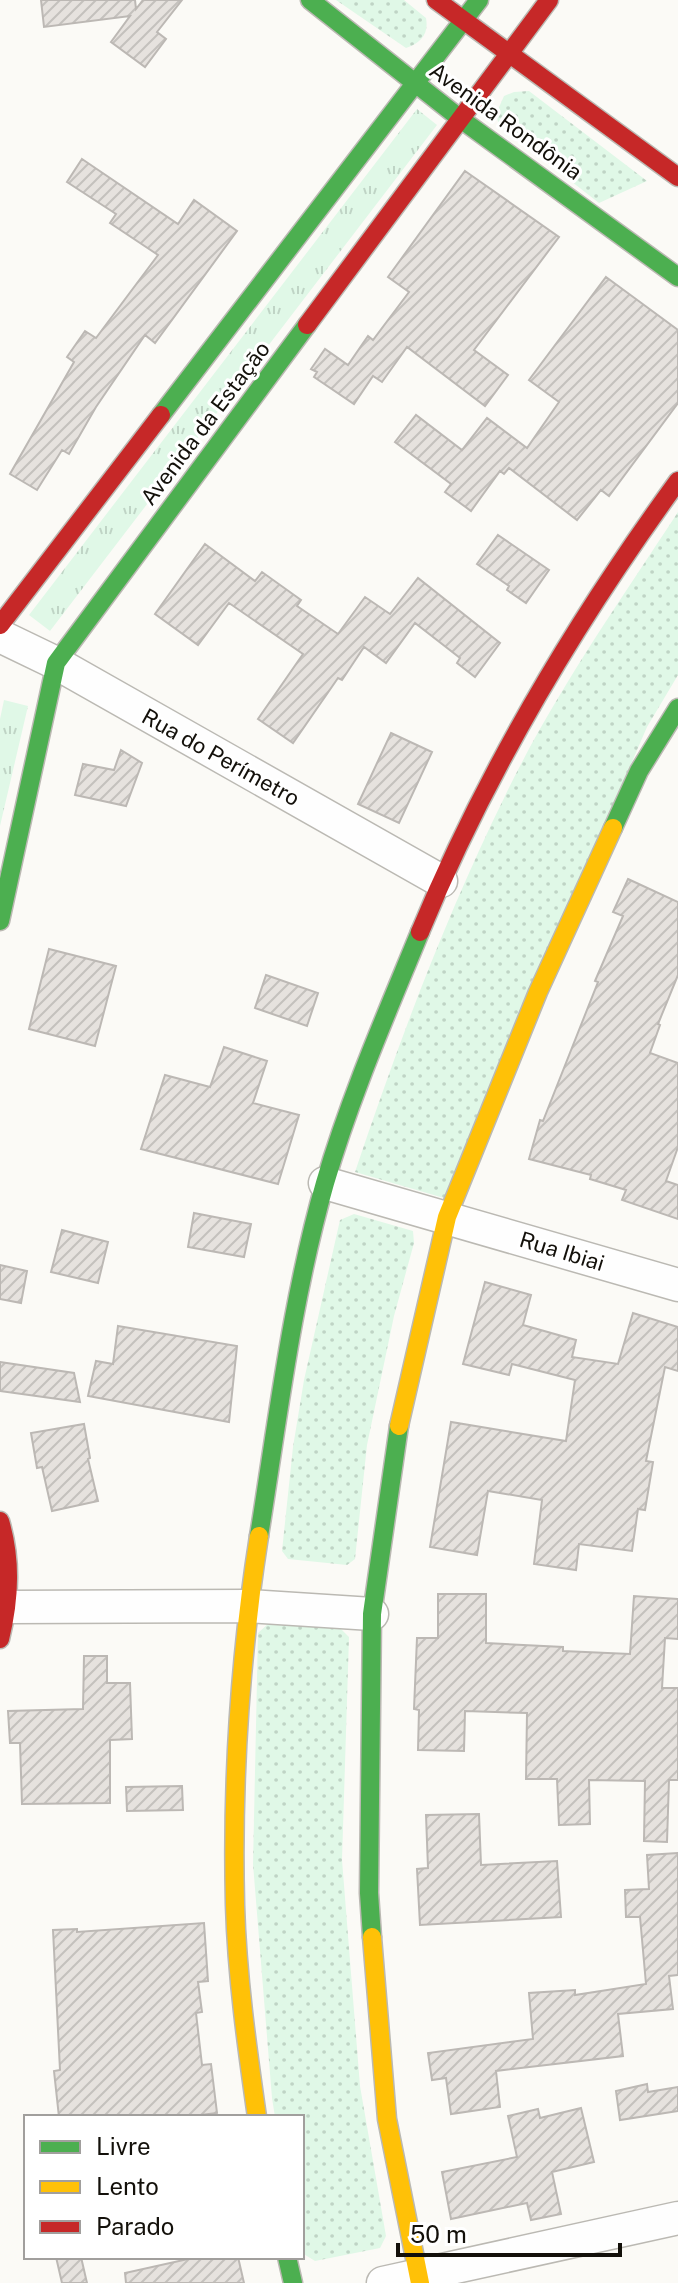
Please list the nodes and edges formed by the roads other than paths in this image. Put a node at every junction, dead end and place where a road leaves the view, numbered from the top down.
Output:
1 (310, 0) edge
2 (436, 0) edge
3 (479, 0) edge
4 (549, 0) edge
5 (464, 21) junction
6 (509, 54) junction
7 (416, 85) junction
8 (462, 120) junction
9 (678, 177) edge
10 (678, 277) edge
11 (678, 481) edge
12 (0, 625) edge
13 (0, 636) edge
14 (56, 663) junction
15 (678, 708) edge
16 (441, 881) junction
17 (0, 921) edge
18 (325, 1183) junction
19 (447, 1217) junction
20 (678, 1285) edge
21 (0, 1521) edge
22 (248, 1606) junction
23 (8, 1607) junction
24 (372, 1614) junction
25 (0, 1639) edge
26 (257, 2115) edge
27 (678, 2218) edge
28 (287, 2259) edge
29 (418, 2279) edge
30 (293, 2283) edge
31 (383, 2283) edge

1 - 7 street, Avenida Rondônia
2 - 5 street
3 - 5 street, Avenida da Estação
4 - 6 street, Avenida da Estação
5 - 6 street
5 - 7 street, Avenida da Estação
6 - 8 street, Avenida da Estação
6 - 9 street
7 - 8 street, Avenida Rondônia
7 - 12 street, Avenida da Estação
8 - 10 street, Avenida Rondônia
8 - 14 street, Avenida da Estação
11 - 16 street
13 - 14 street, Rua do Perímetro
14 - 16 street, Rua do Perímetro
14 - 17 street, Avenida da Estação
15 - 19 street
16 - 18 street
18 - 19 street, Rua Ibiai
18 - 22 street
19 - 20 street, Rua Ibiai
19 - 24 street
21 - 23 street
22 - 23 street
22 - 24 street
22 - 26 street
23 - 25 street
24 - 29 street
27 - 29 street
28 - 30 street
29 - 31 street

